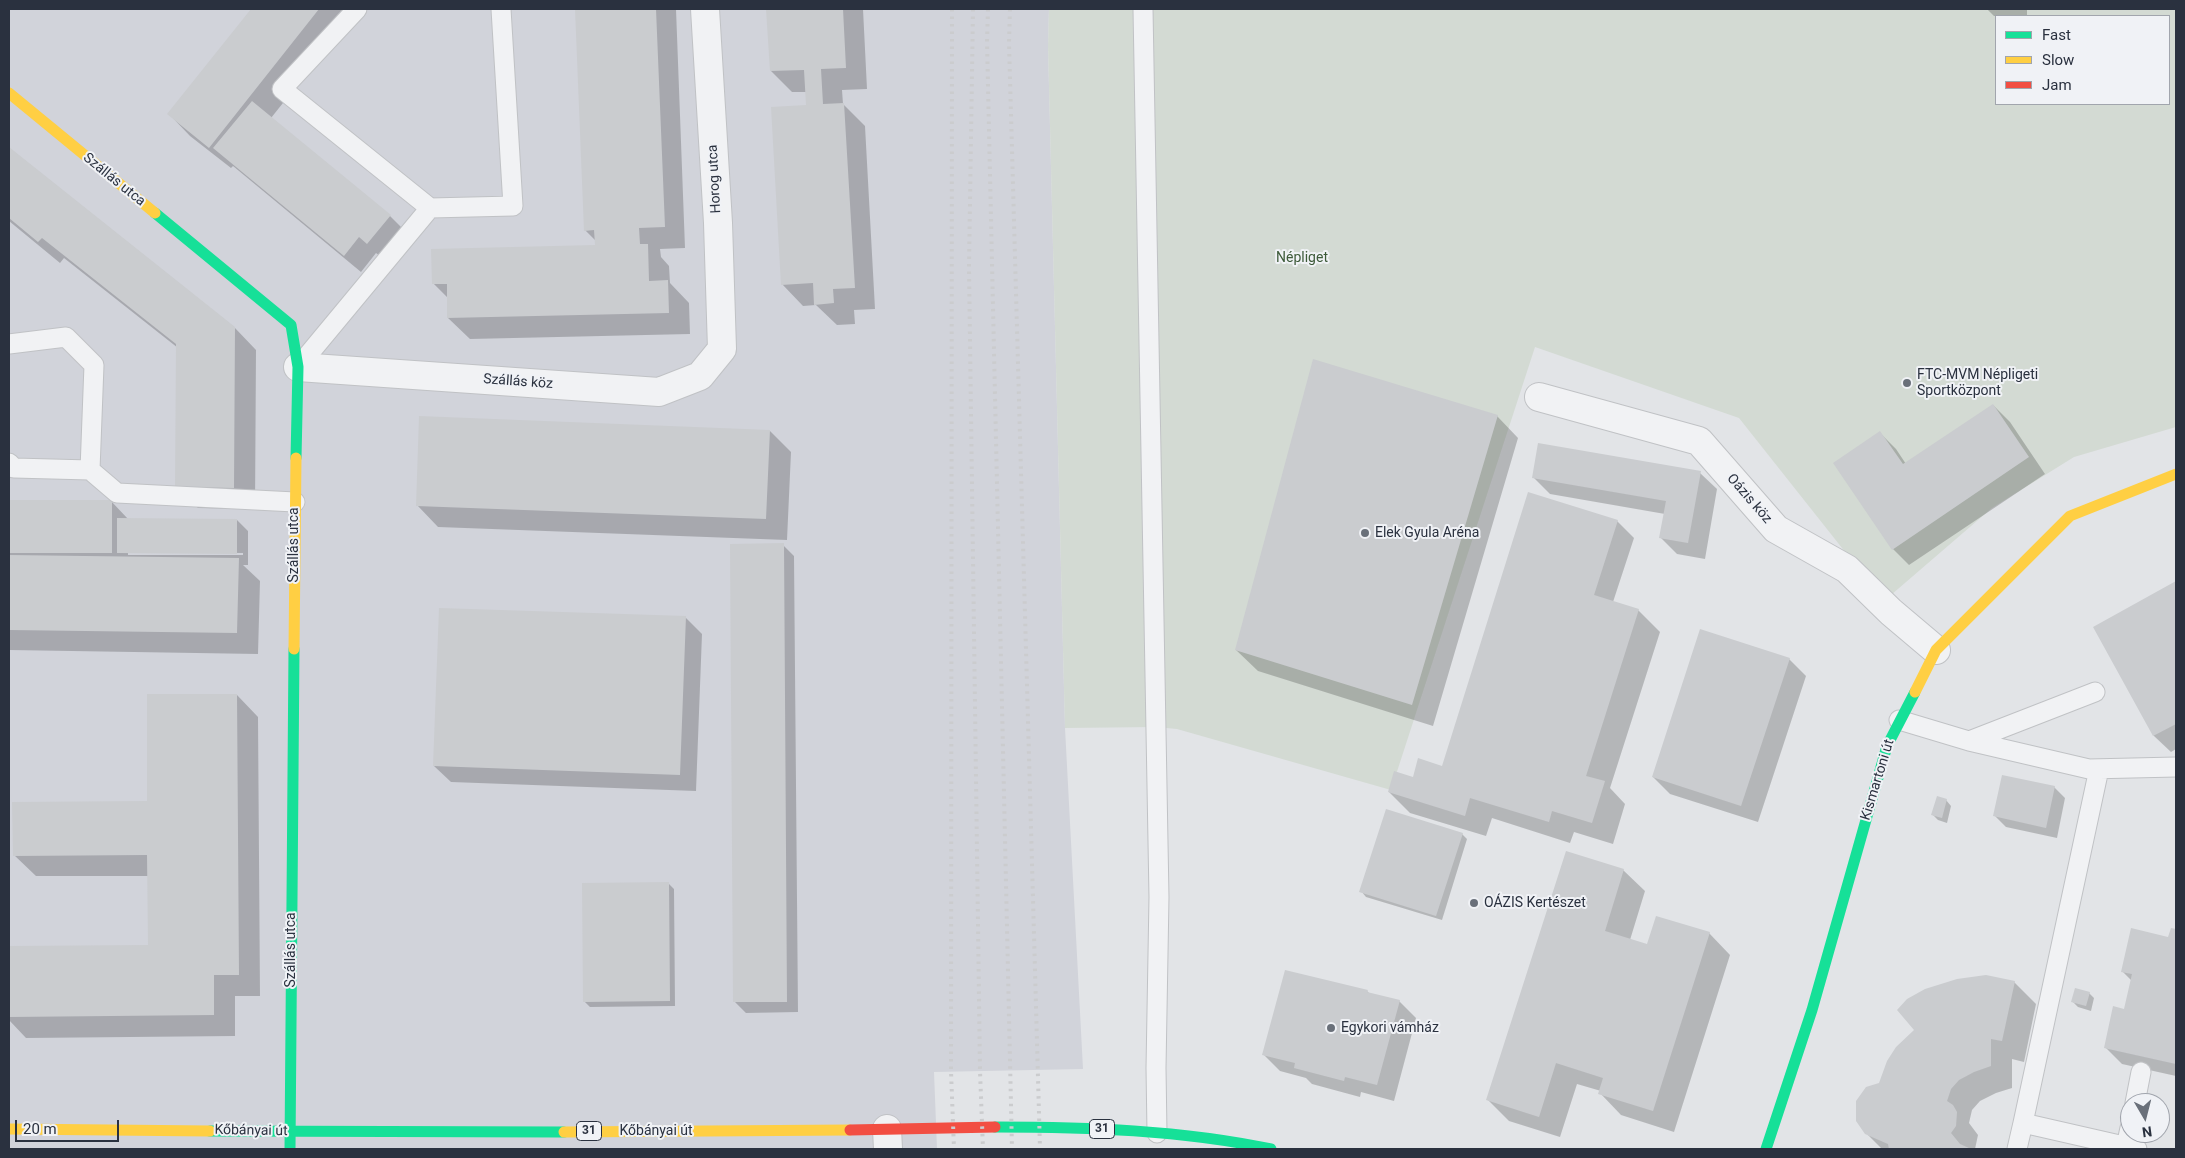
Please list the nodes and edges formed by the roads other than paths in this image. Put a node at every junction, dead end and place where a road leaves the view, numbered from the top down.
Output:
1 (357, 9) edge
2 (501, 9) edge
3 (705, 9) edge
4 (1143, 9) edge
5 (9, 93) edge
6 (430, 208) junction
7 (9, 344) edge
8 (722, 349) joint
9 (298, 366) junction
10 (1539, 397) dead end
11 (9, 463) edge
12 (90, 470) junction
13 (2176, 474) edge
14 (295, 502) junction
15 (1936, 650) junction
16 (2095, 692) dead end
17 (1899, 720) junction
18 (1969, 742) junction
19 (2176, 767) edge
20 (2099, 769) junction
21 (2141, 1072) dead end
22 (2137, 1093) edge
23 (2023, 1123) junction
24 (9, 1129) edge
25 (290, 1132) junction
26 (1157, 1133) junction
27 (888, 1139) edge
28 (2132, 1148) edge
29 (290, 1149) edge
30 (1271, 1149) edge
31 (1766, 1149) edge
32 (2017, 1149) edge

1 - 6 lane
2 - 6 lane
3 - 8 street, Horog utca
4 - 26 lane
5 - 9 street, Szállás utca
6 - 9 lane
7 - 12 lane
8 - 9 street, Szállás köz
9 - 14 street, Szállás utca
10 - 15 street, Oázis köz
11 - 12 lane
12 - 14 lane
13 - 15 street, Kismartoni út
14 - 25 street, Szállás utca
15 - 17 street, Kismartoni út
16 - 18 lane
17 - 18 lane
17 - 31 street, Kismartoni út
18 - 20 lane
19 - 20 lane
20 - 23 lane
21 - 22 lane
23 - 28 lane
23 - 32 lane
24 - 25 street, Kőbányai út / 31
25 - 27 street, Kőbányai út / 31
25 - 29 street, Szállás utca
26 - 27 street, Kőbányai út / 31
26 - 30 street, Kőbányai út / 31

